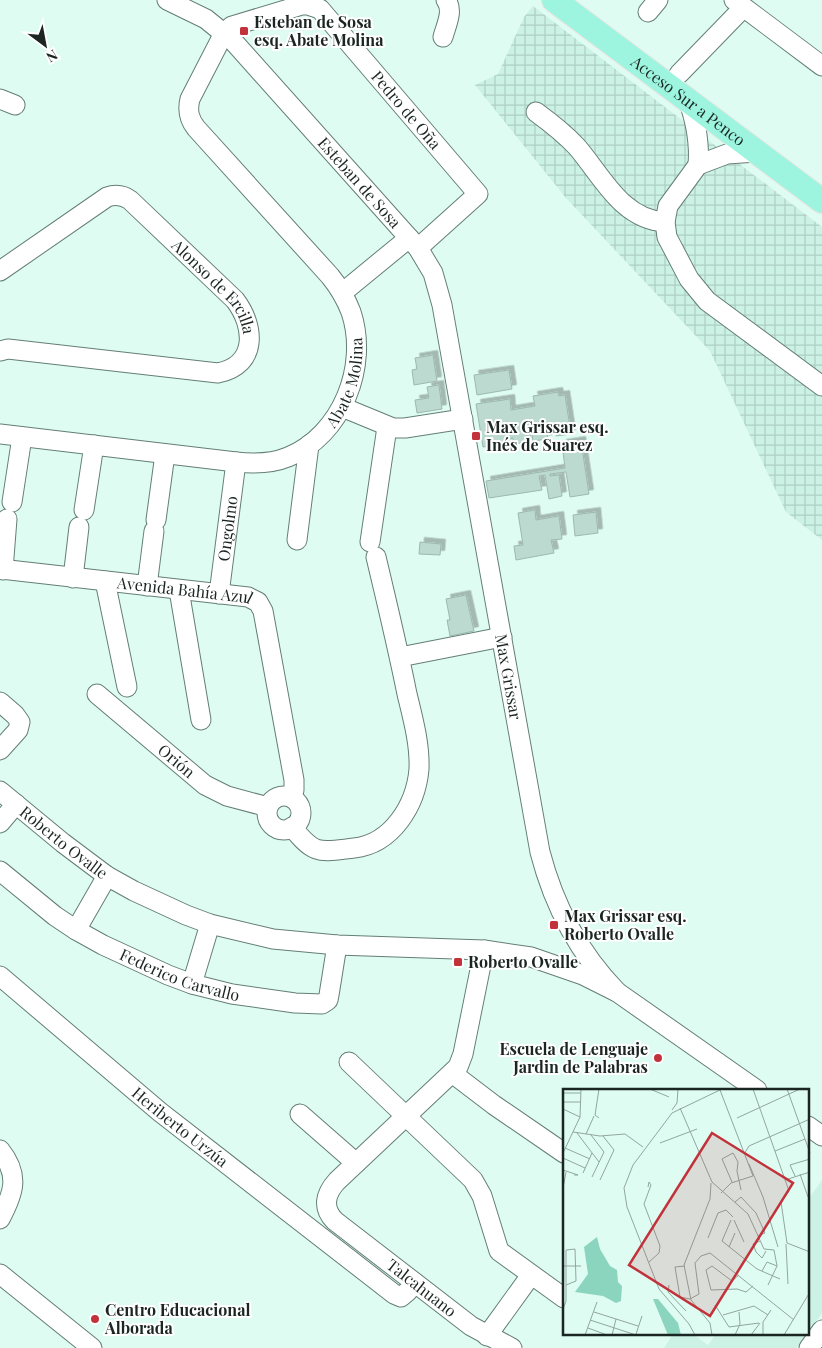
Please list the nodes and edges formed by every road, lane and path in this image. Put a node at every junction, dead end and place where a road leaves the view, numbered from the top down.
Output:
1 (167, 0) edge
2 (446, 0) edge
3 (554, 0) edge
4 (580, 0) edge
5 (315, 3) edge
6 (738, 4) edge
7 (224, 32) junction
8 (442, 37) dead end
9 (822, 66) edge
10 (679, 74) junction
11 (689, 102) junction
12 (536, 112) dead end
13 (757, 152) junction
14 (698, 165) junction
15 (822, 181) edge
16 (822, 201) edge
17 (665, 222) junction
18 (414, 243) junction
19 (0, 271) edge
20 (342, 293) junction
21 (0, 351) edge
22 (822, 386) edge
23 (342, 407) junction
24 (463, 419) junction
25 (387, 427) junction
26 (0, 434) edge
27 (22, 437) junction
28 (94, 445) junction
29 (309, 445) junction
30 (165, 454) junction
31 (236, 462) junction
32 (297, 540) dead end
33 (1, 570) edge
34 (73, 578) junction
35 (106, 581) junction
36 (147, 586) junction
37 (179, 590) junction
38 (219, 594) junction
39 (502, 637) junction
40 (400, 657) junction
41 (127, 687) dead end
42 (97, 694) dead end
43 (0, 702) edge
44 (202, 720) dead end
45 (0, 750) edge
46 (0, 791) edge
47 (291, 798) junction
48 (16, 804) junction
49 (268, 807) junction
50 (0, 823) edge
51 (292, 827) junction
52 (0, 871) edge
53 (107, 876) junction
54 (210, 924) junction
55 (76, 930) junction
56 (570, 931) junction
57 (337, 944) junction
58 (484, 950) junction
59 (546, 962) junction
60 (0, 976) edge
61 (192, 984) junction
62 (617, 992) junction
63 (349, 1062) dead end
64 (452, 1073) junction
65 (756, 1089) edge
66 (300, 1114) dead end
67 (405, 1117) junction
68 (810, 1127) edge
69 (822, 1136) edge
70 (0, 1150) edge
71 (563, 1152) edge
72 (356, 1162) junction
73 (0, 1219) edge
74 (378, 1254) junction
75 (364, 1271) junction
76 (0, 1274) edge
77 (531, 1275) junction
78 (415, 1283) junction
79 (563, 1297) edge
80 (822, 1330) edge
81 (71, 1341) edge
82 (492, 1341) edge
83 (92, 1348) edge
84 (512, 1348) edge
85 (810, 1348) edge

1 - 7 street, Esteban de Sosa
2 - 8 street
3 - 11 main road, Acceso Sur a Penco
4 - 10 main road, Acceso Sur a Penco
5 - 7 street, Pedro de Oña
5 - 18 street, Pedro de Oña
6 - 9 street
6 - 10 street
7 - 18 street, Esteban de Sosa
7 - 20 street, Abate Molina
10 - 15 main road, Acceso Sur a Penco
11 - 13 main road, Acceso Sur a Penco
11 - 14 street
12 - 17 street
13 - 14 street
13 - 16 main road, Acceso Sur a Penco
14 - 17 street
17 - 22 street
18 - 20 street
18 - 24 street, Esteban de Sosa
19 - 21 street, Alonso de Ercilla
20 - 23 street, Abate Molina
23 - 25 street
23 - 29 street, Abate Molina
24 - 25 street
24 - 39 street, Max Grissar
25 - 40 street
26 - 27 street, Abate Molina
27 - 28 street, Abate Molina
27 - 33 street
28 - 30 street, Abate Molina
28 - 34 street
29 - 31 street, Abate Molina
29 - 32 street
30 - 31 street, Abate Molina
30 - 36 street
31 - 38 street, Ongolmo
33 - 34 street, Avenida Bahía Azul
34 - 35 street, Avenida Bahía Azul
35 - 36 street, Avenida Bahía Azul
35 - 41 street
36 - 37 street, Avenida Bahía Azul
37 - 38 street, Avenida Bahía Azul
37 - 44 street
38 - 47 street, Avenida Bahía Azul
39 - 40 street
39 - 56 street, Max Grissar
40 - 51 street
42 - 49 street, Orión
43 - 45 street
46 - 48 street, Roberto Ovalle
47 - 49 street
47 - 51 street, Avenida Bahía Azul
48 - 50 street
48 - 53 street, Roberto Ovalle
49 - 51 street
52 - 55 street, Federico Carvallo
53 - 54 street, Roberto Ovalle
53 - 55 street
54 - 57 street, Roberto Ovalle
54 - 61 street
55 - 61 street, Federico Carvallo
56 - 59 street
56 - 62 street, Max Grissar
57 - 58 street, Roberto Ovalle
57 - 61 street, Federico Carvallo
58 - 59 street, Roberto Ovalle
58 - 64 street
59 - 62 street, Roberto Ovalle
60 - 75 street, Heriberto Urzúa
62 - 65 street, Roberto Ovalle
63 - 67 street
64 - 67 street
64 - 71 street
66 - 72 street
67 - 72 street
67 - 77 street
68 - 69 street
70 - 73 street
72 - 74 street, Talcahuano
74 - 75 street
74 - 78 street, Talcahuano
75 - 78 street, Heriberto Urzúa
76 - 81 street
77 - 79 street
77 - 82 street
78 - 82 street, Talcahuano
80 - 85 street
81 - 83 street
82 - 84 street, Talcahuano

